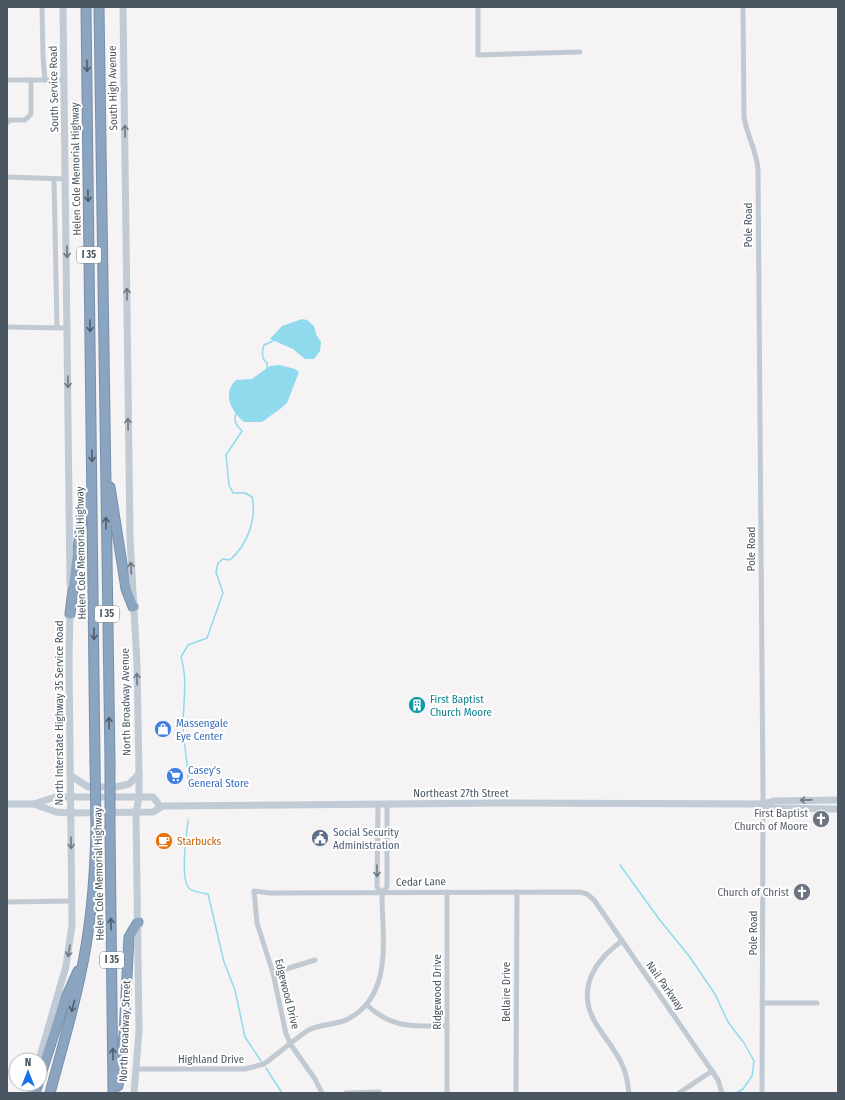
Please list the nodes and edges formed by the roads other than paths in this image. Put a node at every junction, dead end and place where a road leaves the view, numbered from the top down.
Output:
1 (42, 7) edge
2 (64, 7) edge
3 (86, 7) edge
4 (100, 7) edge
5 (123, 7) edge
6 (478, 7) edge
7 (743, 7) edge
8 (580, 52) dead end
9 (7, 80) edge
10 (31, 80) junction
11 (45, 80) junction
12 (64, 80) junction
13 (7, 123) edge
14 (7, 177) edge
15 (54, 179) junction
16 (66, 179) junction
17 (7, 327) edge
18 (57, 328) junction
19 (67, 328) junction
20 (105, 466) junction
21 (92, 483) junction
22 (133, 607) junction
23 (70, 614) junction
24 (139, 774) junction
25 (70, 775) junction
26 (70, 797) junction
27 (139, 797) junction
28 (838, 800) edge
29 (7, 804) edge
30 (34, 804) junction
31 (378, 804) junction
32 (387, 804) junction
33 (763, 804) junction
34 (160, 806) junction
35 (838, 809) edge
36 (70, 813) junction
37 (136, 813) junction
38 (254, 891) joint
39 (447, 892) junction
40 (517, 892) junction
41 (382, 893) junction
42 (587, 894) joint
43 (71, 901) junction
44 (7, 902) edge
45 (138, 922) junction
46 (622, 941) junction
47 (85, 955) junction
48 (315, 960) dead end
49 (273, 973) junction
50 (762, 1003) junction
51 (817, 1003) dead end
52 (367, 1005) junction
53 (447, 1026) junction
54 (291, 1045) junction
55 (41, 1052) edge
56 (48, 1052) edge
57 (136, 1069) junction
58 (712, 1071) junction
59 (379, 1092) edge
60 (50, 1093) edge
61 (113, 1093) edge
62 (117, 1093) edge
63 (134, 1093) edge
64 (322, 1093) edge
65 (346, 1093) edge
66 (447, 1093) edge
67 (516, 1093) edge
68 (629, 1093) edge
69 (679, 1093) edge
70 (722, 1093) edge
71 (762, 1093) edge

1 - 11 street
2 - 12 main road, South Service Road
3 -> 21 highway, Helen Cole Memorial Highway / I 35
4 - 20 highway, Helen Cole Memorial Highway / I 35
22 -> 5 main road, South High Avenue
6 - 8 street
7 - 33 street, Pole Road
9 - 10 street
10 - 11 street
10 - 13 street
11 - 12 street
12 - 16 main road, South Service Road
14 - 15 street
15 - 16 street
15 - 18 street
16 -> 19 main road, South Service Road
17 - 18 street
18 - 19 street
19 -> 23 main road, North Interstate Highway 35 Service Road
20 - 22 highway
61 -> 20 highway, Helen Cole Memorial Highway / I 35, bridge
21 - 23 highway
21 -> 47 highway, Helen Cole Memorial Highway / I 35, bridge
24 -> 22 main road, North Broadway Avenue
23 - 25 main road, North Interstate Highway 35 Service Road
24 - 25 main road
24 - 27 main road, North Broadway Avenue
25 - 26 main road, North Interstate Highway 35 Service Road
26 - 27 main road
26 - 30 main road
26 - 36 main road, North Interstate Highway 35 Service Road
27 - 34 main road
27 - 37 main road, North Broadway Avenue
28 -> 33 main road, Northeast 27th Street
29 - 30 main road
30 - 36 main road, Northeast 27th Street
31 - 32 main road, Northeast 27th Street
31 - 34 main road, Northeast 27th Street
31 -> 41 street, Highland Drive
32 - 33 main road, Northeast 27th Street
32 - 41 street, Highland Drive
33 - 35 main road, Northeast 27th Street
33 - 50 street, Pole Road
34 - 37 main road, Northeast 27th Street
36 - 37 main road, Northeast 27th Street
36 -> 43 main road, North Interstate Highway 35 Service Road
37 - 45 main road
38 - 41 street, Cedar Lane
38 - 49 street, Edgewood Drive
39 - 40 street, Cedar Lane
39 - 41 street, Cedar Lane
39 - 53 street, Ridgewood Drive
40 - 42 street, Cedar Lane
40 - 67 street, Bellaire Drive
41 - 52 street, Highland Drive
42 - 46 street, Nail Parkway
43 - 44 street
43 -> 55 main road, North Interstate Highway 35 Service Road
45 - 57 main road, North Broadway Street
45 - 62 highway
46 - 58 street, Nail Parkway
46 - 68 street
47 - 56 highway
47 -> 60 highway, Helen Cole Memorial Highway / I 35
48 - 49 street
49 - 54 street, Edgewood Drive
50 - 51 street
50 - 71 street, Pole Road
52 - 53 street
52 - 54 street, Highland Drive
53 - 66 street, Ridgewood Drive
54 - 57 street, Highland Drive
54 - 64 street, Edgewood Drive
57 - 63 main road, North Broadway Street
58 - 69 street
58 - 70 street, Nail Parkway
59 - 65 street

